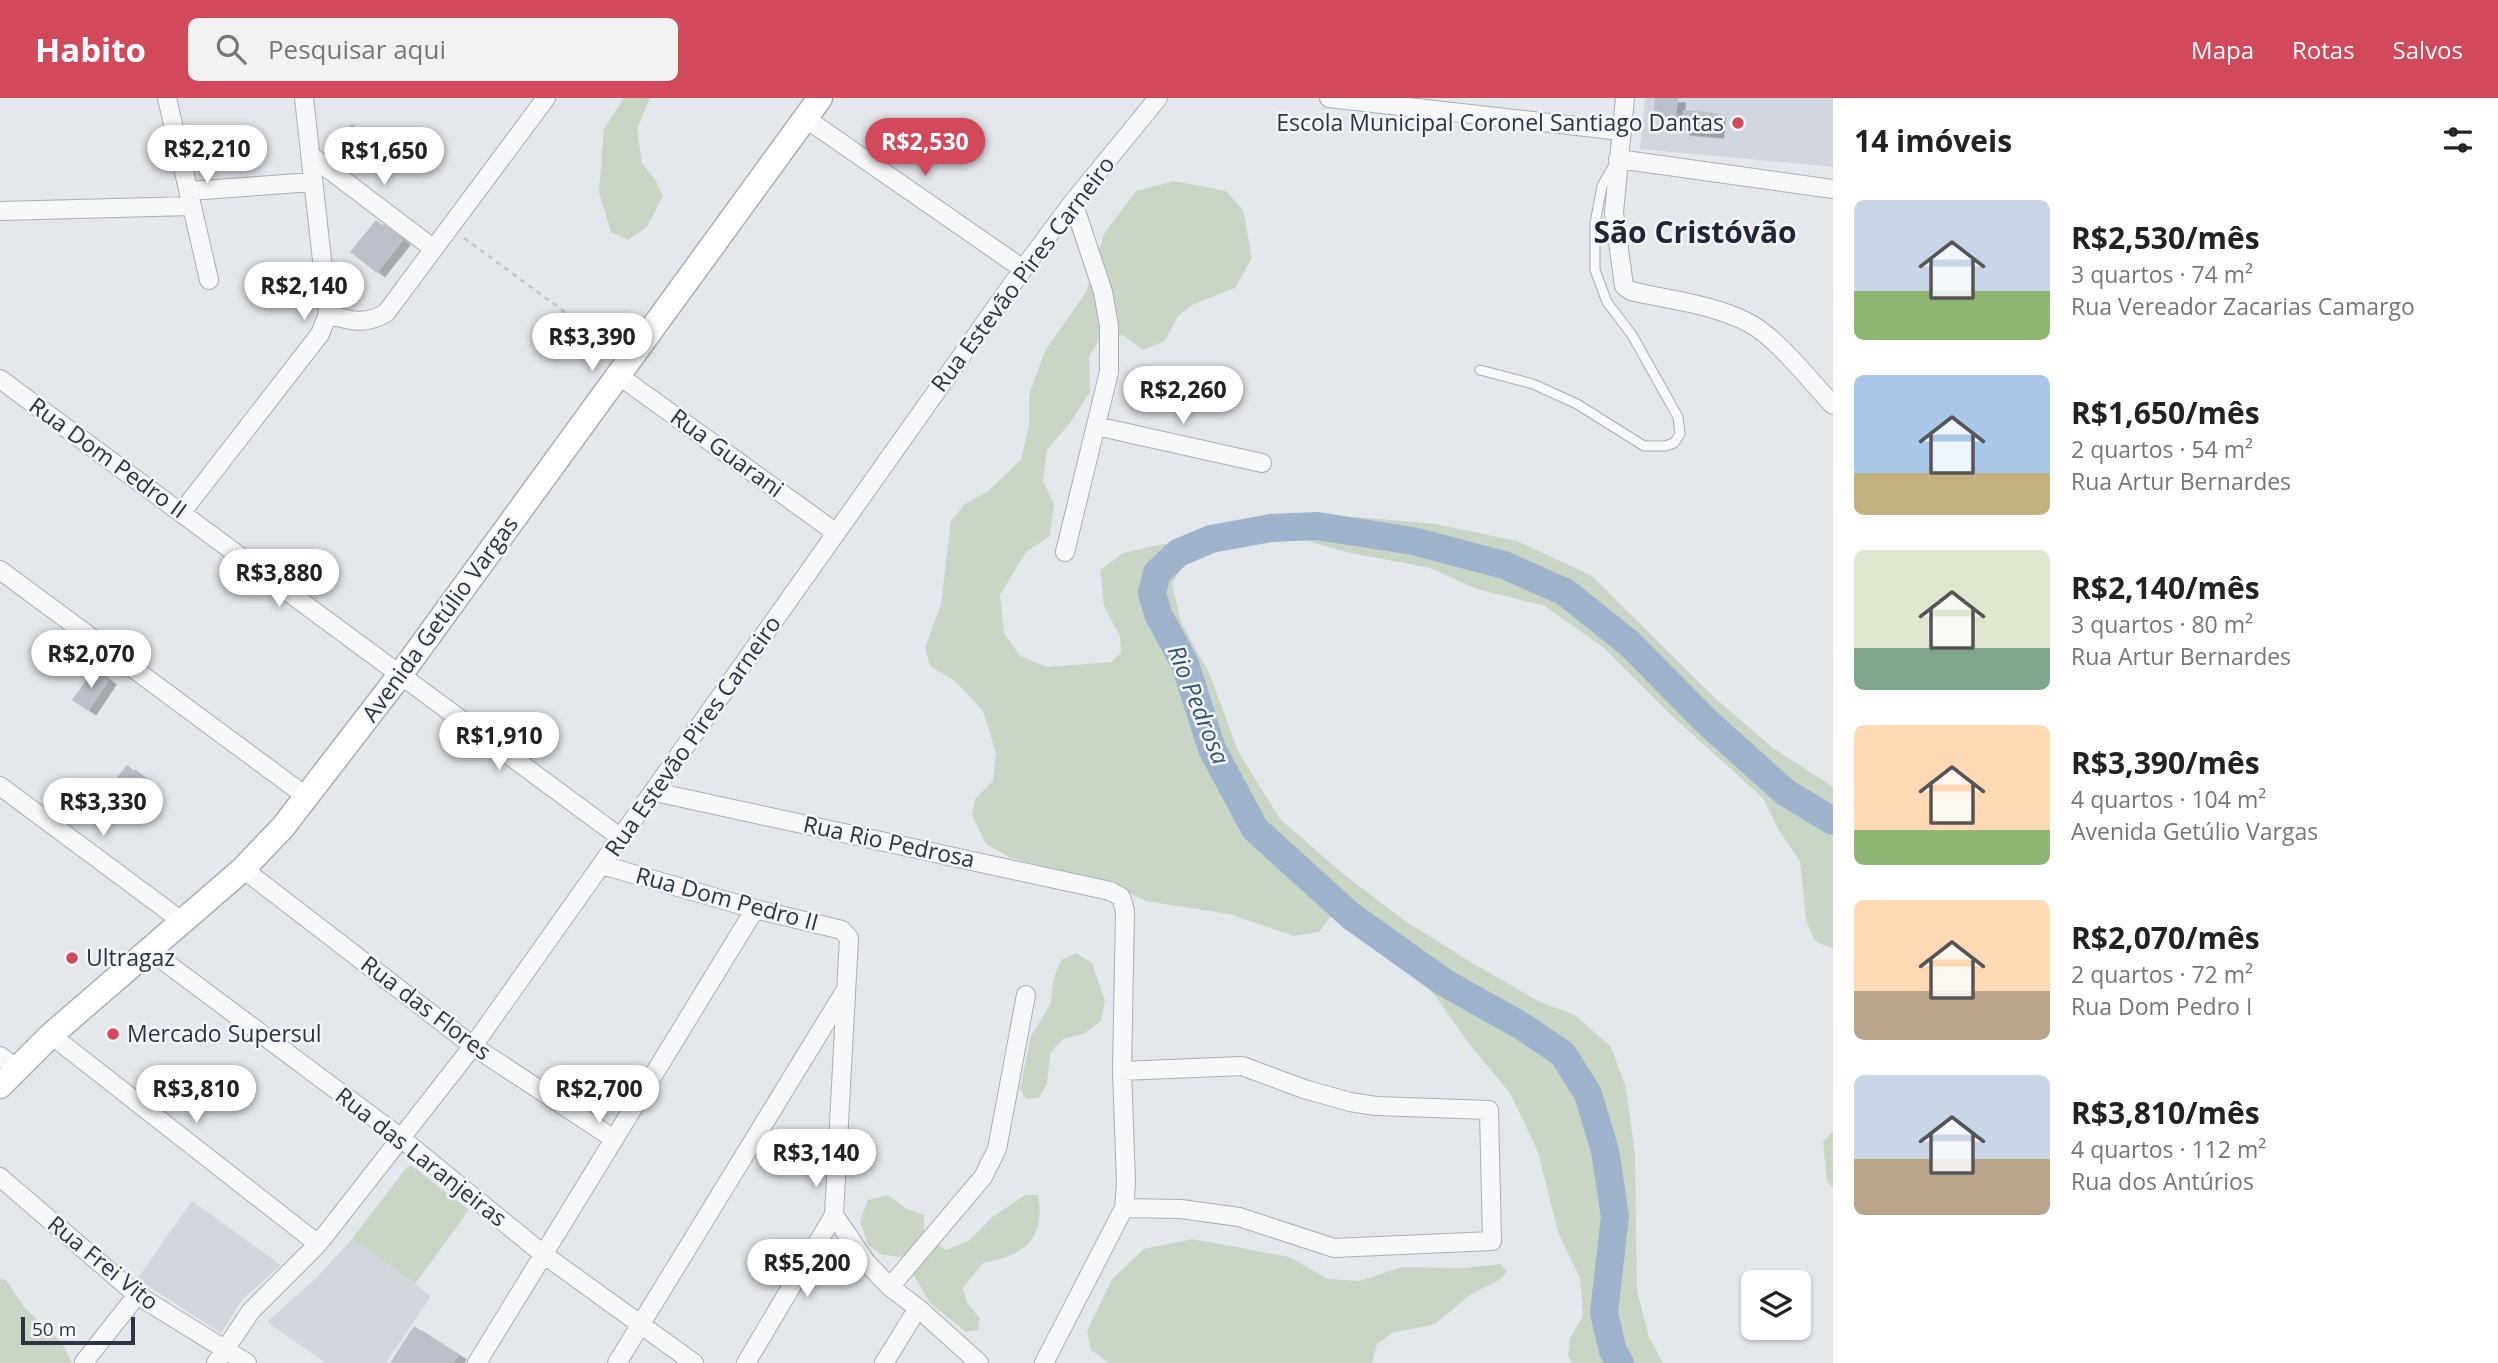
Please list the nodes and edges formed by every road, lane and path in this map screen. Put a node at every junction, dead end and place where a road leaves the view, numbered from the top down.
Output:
1 (167, 98) edge
2 (304, 98) edge
3 (546, 98) edge
4 (820, 98) edge
5 (1158, 98) edge
6 (1329, 98) edge
7 (1625, 98) edge
8 (805, 118) junction
9 (1621, 131) junction
10 (310, 155) junction
11 (1618, 159) junction
12 (313, 182) junction
13 (1833, 189) edge
14 (190, 199) junction
15 (1073, 202) junction
16 (0, 211) edge
17 (450, 228) junction
18 (434, 249) junction
19 (1023, 269) junction
20 (209, 280) dead end
21 (328, 314) junction
22 (624, 367) junction
23 (1480, 370) dead end
24 (0, 379) edge
25 (1833, 405) edge
26 (1096, 425) junction
27 (1262, 463) dead end
28 (182, 512) junction
29 (835, 532) junction
30 (1065, 552) dead end
31 (0, 570) edge
32 (400, 675) junction
33 (0, 786) edge
34 (654, 792) junction
35 (307, 797) junction
36 (621, 838) junction
37 (602, 865) junction
38 (243, 869) junction
39 (755, 909) junction
40 (183, 922) junction
41 (149, 950) junction
42 (846, 988) junction
43 (1026, 995) dead end
44 (51, 1035) junction
45 (473, 1046) junction
46 (5, 1070) edge
47 (1122, 1071) junction
48 (401, 1138) junction
49 (614, 1139) junction
50 (0, 1177) edge
51 (1124, 1208) junction
52 (834, 1215) junction
53 (318, 1244) junction
54 (543, 1254) junction
55 (890, 1287) junction
56 (136, 1296) junction
57 (918, 1308) junction
58 (640, 1324) junction
59 (220, 1356) edge
60 (84, 1362) edge
61 (247, 1363) edge
62 (477, 1363) edge
63 (617, 1363) edge
64 (694, 1363) edge
65 (746, 1363) edge
66 (884, 1363) edge
67 (979, 1363) edge
68 (1044, 1363) edge

1 - 14 street
2 - 10 street
3 - 17 street
4 - 8 street, Avenida Getúlio Vargas
5 - 15 street, Rua Estevão Pires Carneiro
6 - 9 street
7 - 9 street
8 - 19 street
8 - 22 street, Avenida Getúlio Vargas
9 - 11 street
10 - 12 street
10 - 18 street
11 - 13 street
11 - 23 lane
11 - 25 street
12 - 14 street
12 - 21 street
14 - 16 street
14 - 20 street
15 - 19 street, Rua Estevão Pires Carneiro
15 - 26 street
17 - 18 street
17 - 22 path
18 - 21 street
19 - 29 street, Rua Estevão Pires Carneiro
21 - 28 street
22 - 29 street, Rua Guarani
22 - 32 street, Avenida Getúlio Vargas
24 - 28 street, Rua Dom Pedro II
26 - 27 street
26 - 30 street
28 - 32 street, Rua Dom Pedro II
29 - 34 street, Rua Estevão Pires Carneiro
31 - 35 street
32 - 35 street, Avenida Getúlio Vargas
32 - 36 street, Rua Dom Pedro II
33 - 40 street
34 - 36 street, Rua Estevão Pires Carneiro
34 - 47 street, Rua Rio Pedrosa
35 - 38 street, Avenida Getúlio Vargas
36 - 37 street, Rua Estevão Pires Carneiro
37 - 39 street, Rua Dom Pedro II
37 - 45 street, Rua Estevão Pires Carneiro
38 - 40 street, Avenida Getúlio Vargas
38 - 45 street, Rua das Flores
39 - 42 street, Rua Dom Pedro II
39 - 49 street
40 - 41 street, Avenida Getúlio Vargas
41 - 44 street, Avenida Getúlio Vargas
41 - 48 street, Rua das Laranjeiras
42 - 52 street
42 - 58 street
43 - 55 street
44 - 46 street, Avenida Getúlio Vargas
44 - 53 street
45 - 48 street, Rua Estevão Pires Carneiro
45 - 49 street, Rua das Flores
47 - 51 street
47 - 51 street
48 - 53 street, Rua Estevão Pires Carneiro
48 - 54 street, Rua das Laranjeiras
49 - 54 street
50 - 56 street, Rua Frei Vito
51 - 68 street
52 - 55 street
52 - 65 street
53 - 59 street, Rua Estevão Pires Carneiro
54 - 58 street, Rua das Laranjeiras
54 - 62 street
55 - 57 street
56 - 59 street, Rua Frei Vito
56 - 60 street
57 - 66 street
57 - 67 street
58 - 63 street
58 - 64 street, Rua das Laranjeiras
59 - 61 street, Rua Frei Vito

